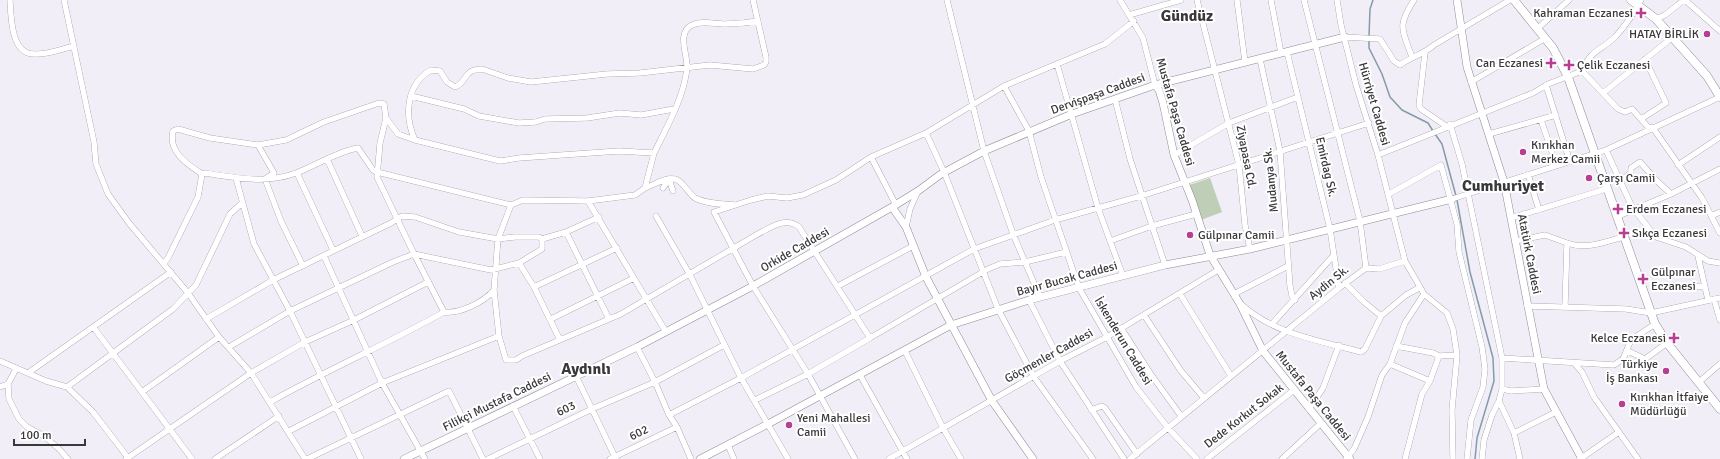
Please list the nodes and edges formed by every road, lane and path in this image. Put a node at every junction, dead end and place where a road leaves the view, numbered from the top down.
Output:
1 (10, 0) edge
2 (64, 0) edge
3 (753, 0) edge
4 (947, 0) edge
5 (1120, 0) edge
6 (1181, 0) edge
7 (1197, 0) edge
8 (1237, 0) edge
9 (1271, 0) edge
10 (1304, 0) edge
11 (1337, 0) edge
12 (1414, 0) edge
13 (1457, 0) edge
14 (1510, 0) edge
15 (1514, 0) edge
16 (1569, 0) edge
17 (1631, 0) edge
18 (1685, 0) edge
19 (1640, 2) edge
20 (1128, 15) junction
21 (1656, 19) junction
22 (758, 21) junction
23 (1134, 21) junction
24 (1537, 29) junction
25 (1462, 30) junction
26 (1720, 31) edge
27 (1345, 36) junction
28 (1673, 37) junction
29 (1544, 39) junction
30 (1316, 44) junction
31 (74, 46) junction
32 (1284, 53) junction
33 (1425, 53) junction
34 (1412, 57) junction
35 (1260, 59) junction
36 (1645, 59) junction
37 (1245, 62) junction
38 (1057, 64) junction
39 (687, 66) junction
40 (1216, 70) junction
41 (1582, 71) junction
42 (1568, 77) junction
43 (1471, 82) junction
44 (1155, 85) junction
45 (1546, 85) junction
46 (1004, 86) junction
47 (1603, 93) junction
48 (411, 96) junction
49 (1298, 97) junction
50 (1720, 97) edge
51 (1115, 99) junction
52 (971, 104) junction
53 (1271, 108) junction
54 (674, 109) junction
55 (1483, 113) junction
56 (1072, 114) junction
57 (1556, 115) junction
58 (386, 118) junction
59 (1641, 119) junction
60 (1541, 120) junction
61 (1229, 123) junction
62 (1369, 123) junction
63 (1448, 125) junction
64 (1653, 128) junction
65 (1029, 131) junction
66 (1338, 132) junction
67 (926, 133) junction
68 (1489, 134) junction
69 (1720, 137) edge
70 (415, 140) junction
71 (1309, 141) junction
72 (258, 145) junction
73 (984, 150) junction
74 (1606, 150) junction
75 (1280, 151) junction
76 (1552, 152) dead end
77 (654, 153) junction
78 (1595, 154) junction
79 (1174, 155) junction
80 (1378, 155) junction
81 (871, 157) junction
82 (327, 159) junction
83 (1570, 162) junction
84 (1239, 165) junction
85 (1678, 165) junction
86 (1720, 169) edge
87 (377, 172) junction
88 (944, 172) junction
89 (297, 173) junction
90 (202, 174) junction
91 (1528, 174) junction
92 (236, 178) junction
93 (265, 179) junction
94 (670, 180) junction
95 (1620, 180) junction
96 (1184, 182) junction
97 (1504, 182) junction
98 (1692, 182) junction
99 (645, 188) junction
100 (663, 188) dead end
101 (1606, 189) junction
102 (673, 191) dead end
103 (918, 191) junction
104 (1389, 194) junction
105 (1468, 194) junction
106 (1671, 194) junction
107 (1141, 196) junction
108 (1452, 199) junction
109 (588, 201) junction
110 (242, 203) junction
111 (511, 205) junction
112 (736, 205) junction
113 (894, 206) junction
114 (1098, 208) junction
115 (1539, 210) junction
116 (1634, 210) junction
117 (1720, 212) edge
118 (1392, 213) junction
119 (1196, 214) junction
120 (656, 216) dead end
121 (1711, 216) junction
122 (599, 217) junction
123 (1616, 217) junction
124 (1511, 218) junction
125 (397, 220) junction
126 (1055, 220) junction
127 (1360, 221) junction
128 (1152, 226) junction
129 (906, 227) junction
130 (1330, 229) junction
131 (566, 232) junction
132 (1720, 233) edge
133 (1013, 234) junction
134 (362, 236) junction
135 (1623, 237) junction
136 (1287, 238) junction
137 (498, 239) junction
138 (542, 239) junction
139 (1110, 241) junction
140 (1515, 241) junction
141 (1566, 242) junction
142 (914, 246) junction
143 (617, 248) junction
144 (733, 249) junction
145 (974, 249) junction
146 (1250, 249) junction
147 (332, 250) junction
148 (815, 251) junction
149 (1066, 252) junction
150 (414, 254) junction
151 (1210, 255) junction
152 (324, 256) junction
153 (1333, 256) junction
154 (1698, 256) junction
155 (1405, 261) junction
156 (1025, 262) junction
157 (164, 263) junction
158 (519, 263) junction
159 (1720, 263) edge
160 (581, 265) junction
161 (1165, 265) junction
162 (302, 266) junction
163 (1288, 266) junction
164 (497, 268) junction
165 (1366, 268) junction
166 (1218, 270) junction
167 (171, 272) junction
168 (984, 272) junction
169 (690, 275) junction
170 (1123, 276) junction
171 (926, 277) junction
172 (634, 278) junction
173 (273, 280) junction
174 (428, 282) junction
175 (1345, 283) junction
176 (1659, 285) dead end
177 (753, 286) junction
178 (838, 286) junction
179 (534, 287) junction
180 (1705, 287) junction
181 (340, 288) junction
182 (1079, 288) junction
183 (1339, 288) junction
184 (1419, 288) junction
185 (494, 290) junction
186 (188, 293) junction
187 (1180, 294) junction
188 (1234, 294) junction
189 (1424, 294) junction
190 (598, 296) junction
191 (1040, 297) junction
192 (1717, 299) edge
193 (646, 300) junction
194 (938, 300) junction
195 (1029, 300) junction
196 (1295, 300) junction
197 (1708, 300) junction
198 (1240, 304) junction
199 (1528, 306) junction
200 (1565, 306) junction
201 (998, 309) junction
202 (290, 311) junction
203 (707, 311) junction
204 (444, 312) junction
205 (1651, 313) junction
206 (854, 314) junction
207 (1144, 315) junction
208 (1381, 316) junction
209 (206, 319) junction
210 (551, 319) junction
211 (609, 319) junction
212 (354, 320) junction
213 (1720, 320) edge
214 (1272, 324) junction
215 (1655, 324) junction
216 (951, 325) junction
217 (94, 328) junction
218 (1121, 328) junction
219 (1288, 331) junction
220 (666, 332) junction
221 (499, 336) junction
222 (220, 337) junction
223 (1107, 337) junction
224 (870, 338) junction
225 (560, 340) junction
226 (305, 342) junction
227 (1667, 343) junction
228 (724, 345) junction
229 (1338, 345) junction
230 (1396, 346) junction
231 (229, 347) junction
232 (637, 347) junction
233 (792, 350) junction
234 (906, 351) junction
235 (1263, 351) junction
236 (1628, 351) junction
237 (368, 353) junction
238 (113, 354) junction
239 (1439, 356) junction
240 (1457, 356) junction
241 (1502, 358) junction
242 (1537, 359) junction
243 (0, 361) edge
244 (1060, 361) junction
245 (1390, 364) junction
246 (1575, 364) junction
247 (1720, 364) edge
248 (16, 368) junction
249 (252, 373) junction
250 (28, 374) junction
251 (320, 374) junction
252 (808, 374) junction
253 (860, 374) junction
254 (576, 376) junction
255 (1230, 376) junction
256 (741, 378) junction
257 (1034, 378) junction
258 (1430, 381) junction
259 (655, 382) junction
260 (1699, 382) junction
261 (382, 383) junction
262 (8, 384) junction
263 (0, 387) edge
264 (67, 387) junction
265 (1502, 389) junction
266 (1544, 389) junction
267 (1294, 390) junction
268 (142, 392) junction
269 (820, 396) junction
270 (1204, 398) junction
271 (755, 400) junction
272 (992, 401) junction
273 (1500, 401) junction
274 (270, 402) junction
275 (335, 406) junction
276 (513, 406) junction
277 (592, 409) junction
278 (1309, 409) junction
279 (1720, 409) edge
280 (1091, 410) junction
281 (1556, 412) junction
282 (401, 414) junction
283 (669, 414) junction
284 (279, 416) junction
285 (1181, 416) junction
286 (1321, 423) junction
287 (768, 424) junction
288 (677, 427) junction
289 (468, 428) junction
290 (943, 428) junction
291 (1168, 428) junction
292 (171, 430) junction
293 (289, 432) junction
294 (1619, 432) junction
295 (1514, 433) junction
296 (350, 438) junction
297 (530, 439) junction
298 (728, 445) junction
299 (421, 450) junction
300 (902, 452) junction
301 (1137, 454) junction
302 (502, 456) edge
303 (613, 458) edge
304 (785, 458) edge
305 (1348, 458) edge
306 (1581, 458) edge
307 (68, 459) edge
308 (128, 459) edge
309 (192, 459) edge
310 (215, 459) edge
311 (306, 459) edge
312 (360, 459) edge
313 (404, 459) edge
314 (426, 459) edge
315 (483, 459) edge
316 (488, 459) edge
317 (540, 459) edge
318 (691, 459) edge
319 (700, 459) edge
320 (734, 459) edge
321 (855, 459) edge
322 (889, 459) edge
323 (907, 459) edge
324 (961, 459) edge
325 (1032, 459) edge
326 (1093, 459) edge
327 (1124, 459) edge
328 (1130, 459) edge
329 (1197, 459) edge
330 (1207, 459) edge
331 (1282, 459) edge
332 (1405, 459) edge
333 (1453, 459) edge
334 (1467, 459) edge
335 (1482, 459) edge
336 (1520, 459) edge
337 (1638, 459) edge

1 - 31 street
2 - 31 street
3 - 22 street
4 - 52 street
5 - 20 street, Mustafa Paşa Caddesi
6 - 20 street
7 - 40 street, Ziyapasa Cd.
8 - 37 street
9 - 32 street, Emirdag Sk.
10 - 30 street, Aydin Sk.
11 - 27 street, Hürriyet Caddesi
12 - 34 street
13 - 25 street, Atatürk Caddesi
14 - 25 street
15 - 24 main road
16 - 24 street
17 - 19 main road
18 - 21 street
18 - 26 street
19 - 21 main road
19 - 41 street
20 - 23 street, Mustafa Paşa Caddesi
21 - 28 main road
22 - 39 street
22 - 39 street
23 - 38 street
23 - 44 street, Mustafa Paşa Caddesi
24 - 29 main road
25 - 33 street
25 - 43 street, Atatürk Caddesi
27 - 30 street, Dervişpaşa Caddesi
27 - 34 street
27 - 62 street, Hürriyet Caddesi
28 - 36 street
28 - 50 main road
29 - 42 main road
29 - 43 street
30 - 32 street, Dervişpaşa Caddesi
30 - 66 street, Aydin Sk.
31 - 157 street
32 - 35 street, Dervişpaşa Caddesi
32 - 49 street, Emirdag Sk.
33 - 34 street
33 - 63 street
35 - 37 street, Dervişpaşa Caddesi
35 - 53 street, Mudanya Sk.
36 - 47 street
36 - 59 street
37 - 40 street, Dervişpaşa Caddesi
38 - 46 street
38 - 56 street
39 - 48 street
39 - 54 street
40 - 44 street, Dervişpaşa Caddesi
40 - 61 street, Ziyapasa Cd.
41 - 42 street
41 - 47 street
42 - 45 street
42 - 78 main road
43 - 55 street, Atatürk Caddesi
44 - 51 street, Dervişpaşa Caddesi
44 - 79 street, Mustafa Paşa Caddesi
45 - 55 street
45 - 57 street
46 - 52 street
46 - 65 street, İskenderun Caddesi
47 - 59 street
48 - 54 street
48 - 70 street
49 - 53 street
49 - 71 street, Emirdag Sk.
50 - 64 street
51 - 56 street, Dervişpaşa Caddesi
51 - 107 street
52 - 67 street
52 - 73 street
53 - 61 street
53 - 75 street, Mudanya Sk.
54 - 77 street
55 - 63 street
55 - 68 street, Atatürk Caddesi
56 - 65 street, Dervişpaşa Caddesi
56 - 114 street
57 - 60 street
57 - 83 street
58 - 70 street
58 - 72 street
58 - 87 street
59 - 64 street
60 - 68 street
60 - 76 street
61 - 79 street
61 - 84 street, Ziyapasa Cd.
62 - 66 street
62 - 80 street, Hürriyet Caddesi
63 - 80 street
63 - 105 street
64 - 74 street
64 - 85 street
65 - 73 street, Dervişpaşa Caddesi
65 - 126 street, İskenderun Caddesi
66 - 71 street
66 - 127 street, Aydin Sk.
67 - 81 street
67 - 88 street
68 - 97 street, Atatürk Caddesi
69 - 85 street
70 - 77 street
71 - 75 street
71 - 130 street, Emirdag Sk.
72 - 90 street
72 - 93 street
73 - 88 street, Dervişpaşa Caddesi
73 - 133 street
74 - 78 street
74 - 95 street
75 - 84 street
75 - 136 street, Mudanya Sk.
77 - 99 street
78 - 83 street
78 - 101 main road
79 - 96 street, Mustafa Paşa Caddesi
80 - 104 street, Hürriyet Caddesi
81 - 112 street
81 - 113 street
82 - 87 street
82 - 89 street
82 - 134 street
83 - 91 street
84 - 96 street
84 - 146 street, Ziyapasa Cd.
85 - 98 street
86 - 98 street
87 - 111 street
87 - 125 street
88 - 103 street, Dervişpaşa Caddesi
88 - 145 street
89 - 93 street
89 - 147 street
90 - 92 street
90 - 157 street
91 - 97 street
91 - 115 street
92 - 93 street
92 - 110 street
93 - 162 street
94 - 99 street
94 - 100 street
94 - 102 street
94 - 112 street
95 - 106 street
95 - 116 street
96 - 107 street
96 - 119 street, Mustafa Paşa Caddesi
97 - 105 street
97 - 124 street, Atatürk Caddesi
98 - 106 street
98 - 121 street
99 - 109 street
101 - 115 street
101 - 123 main road
103 - 113 street, Dervişpaşa Caddesi
103 - 129 street
104 - 108 street
104 - 118 street, Hürriyet Caddesi
105 - 108 street
105 - 241 street
106 - 116 street
107 - 114 street
107 - 128 street
108 - 118 street, Bayır Bucak Caddesi
108 - 334 street
109 - 111 street
109 - 122 street
110 - 173 street
110 - 186 street
111 - 137 street
112 - 144 street
113 - 129 street
113 - 148 street, Orkide Caddesi
114 - 126 street
114 - 139 street
115 - 124 street
116 - 123 street
116 - 154 street
117 - 121 street
118 - 127 street, Bayır Bucak Caddesi
118 - 155 street, Hürriyet Caddesi
119 - 128 street
119 - 151 street, Mustafa Paşa Caddesi
120 - 169 street
121 - 132 street
122 - 131 street
122 - 143 street
123 - 135 main road
124 - 140 street, Atatürk Caddesi
125 - 134 street
125 - 137 street
125 - 150 street
126 - 133 street
126 - 149 street, İskenderun Caddesi
127 - 130 street, Bayır Bucak Caddesi
127 - 165 street, Aydin Sk.
128 - 139 street
128 - 161 street
129 - 142 street
130 - 136 street, Bayır Bucak Caddesi
130 - 153 street, Emirdag Sk.
131 - 138 street
131 - 160 street
133 - 145 street
133 - 156 street
134 - 147 street
135 - 141 street
135 - 205 main road
136 - 146 street, Bayır Bucak Caddesi
136 - 163 street, Mudanya Sk.
137 - 138 street
137 - 164 street
138 - 158 street
139 - 170 street
140 - 141 street
140 - 199 street, Atatürk Caddesi
141 - 200 street
142 - 171 street
142 - 178 street
143 - 160 street
143 - 172 street
144 - 148 street
144 - 169 street
144 - 177 street
145 - 168 street
145 - 171 street
146 - 151 street, Bayır Bucak Caddesi
147 - 152 street
148 - 177 street, Orkide Caddesi
148 - 178 street
149 - 156 street
149 - 182 street, İskenderun Caddesi
150 - 164 street
150 - 174 street
150 - 181 street
151 - 161 street, Bayır Bucak Caddesi
151 - 166 street, Mustafa Paşa Caddesi
152 - 162 street
152 - 181 street
153 - 183 street, Emirdag Sk.
153 - 196 street
154 - 159 street
154 - 180 street
155 - 165 street
155 - 184 street, Hürriyet Caddesi
156 - 168 street
156 - 191 street
157 - 167 street
158 - 164 street
158 - 179 street
160 - 179 street
160 - 190 street
161 - 170 street, Bayır Bucak Caddesi
162 - 173 street
163 - 188 street
163 - 196 street, Mudanya Sk.
164 - 185 street
165 - 175 street, Aydin Sk.
166 - 187 street, Göçmenler Caddesi
166 - 188 street, Mustafa Paşa Caddesi
167 - 186 street
167 - 217 street
168 - 194 street
168 - 201 street
169 - 193 street
169 - 203 street
170 - 182 street, Bayır Bucak Caddesi
171 - 194 street
171 - 206 street
172 - 190 street
172 - 193 street
173 - 202 street
173 - 209 street
174 - 204 street
174 - 212 street
175 - 183 street, Aydin Sk.
175 - 208 street
176 - 180 street
177 - 203 street, Orkide Caddesi
177 - 233 street
178 - 206 street
179 - 210 street
180 - 197 street
181 - 202 street
181 - 212 street
182 - 191 street, Bayır Bucak Caddesi
182 - 223 street, İskenderun Caddesi
183 - 219 street, Aydin Sk.
184 - 189 street, Hürriyet Caddesi
184 - 208 street
185 - 204 street
185 - 221 street
186 - 209 street
186 - 238 street
187 - 207 street, Göçmenler Caddesi
187 - 255 street
188 - 198 street, Mustafa Paşa Caddesi
189 - 230 street
189 - 240 street, Hürriyet Caddesi
190 - 210 street
190 - 211 street
191 - 195 street, Bayır Bucak Caddesi
192 - 197 street
192 - 213 street
193 - 211 street
193 - 220 street
194 - 216 street
194 - 224 street
195 - 201 street, Bayır Bucak Caddesi
195 - 244 street
196 - 214 street
197 - 205 street
198 - 214 street
198 - 235 street, Mustafa Paşa Caddesi
199 - 200 street
199 - 242 street, Atatürk Caddesi
200 - 205 street
201 - 216 street, Bayır Bucak Caddesi
201 - 257 street
202 - 226 street
202 - 231 street
203 - 220 street, Filikçi Mustafa Caddesi
203 - 228 street
204 - 237 street
205 - 215 main road
206 - 224 street
206 - 233 street
207 - 218 street, Göçmenler Caddesi
207 - 270 street
208 - 229 street
209 - 222 street
210 - 225 street
211 - 225 street
212 - 226 street
212 - 237 street
214 - 219 street
215 - 227 main road
215 - 236 street
216 - 234 street, Bayır Bucak Caddesi
216 - 272 street
217 - 238 street
217 - 250 street
218 - 223 street, Göçmenler Caddesi
218 - 285 street
219 - 229 street
219 - 235 street, Aydin Sk.
220 - 232 street, Filikçi Mustafa Caddesi
221 - 225 street
221 - 261 street
222 - 231 street
222 - 268 street
223 - 244 street, Göçmenler Caddesi
223 - 291 street, İskenderun Caddesi
224 - 252 street
226 - 249 street
226 - 251 street
227 - 236 street
227 - 260 main road
228 - 256 street
228 - 259 street, 603
229 - 278 street
230 - 239 street
230 - 245 street
231 - 249 street
232 - 254 street, Filikçi Mustafa Caddesi
232 - 259 street
233 - 252 street
233 - 256 street
234 - 253 street, Bayır Bucak Caddesi
234 - 290 street
235 - 255 street, Aydin Sk.
235 - 267 street, Mustafa Paşa Caddesi
236 - 246 street
237 - 251 street
237 - 261 street
238 - 264 street
238 - 268 street
239 - 240 street
239 - 258 street
240 - 333 street, Hürriyet Caddesi
241 - 242 street
241 - 265 street
242 - 246 street
242 - 266 street, Atatürk Caddesi
243 - 248 street
244 - 257 street, Göçmenler Caddesi
244 - 280 street
245 - 258 street
245 - 305 street
246 - 294 street
247 - 260 street
248 - 250 street
248 - 262 street
249 - 274 street
249 - 292 street
250 - 264 street
251 - 274 street
251 - 275 street
252 - 269 street
252 - 271 street
253 - 269 street, Bayır Bucak Caddesi
253 - 300 street
254 - 276 street, Filikçi Mustafa Caddesi
254 - 277 street
255 - 270 street, Aydin Sk.
256 - 271 street
256 - 283 street
257 - 272 street, Göçmenler Caddesi
257 - 326 street
258 - 332 street
259 - 277 street, 603
259 - 283 street
260 - 279 main road
261 - 275 street
261 - 282 street
262 - 263 street
262 - 307 street
264 - 308 street
265 - 266 street
265 - 273 street
266 - 281 street, Atatürk Caddesi
267 - 278 street, Mustafa Paşa Caddesi
267 - 330 street, Dede Korkut Sokak
268 - 292 street
269 - 287 street, Bayır Bucak Caddesi
269 - 321 street
270 - 285 street, Aydin Sk.
271 - 287 street
272 - 290 street, Göçmenler Caddesi
272 - 325 street
273 - 295 street
273 - 335 street
274 - 284 street
275 - 293 street
275 - 296 street
276 - 289 street, Filikçi Mustafa Caddesi
276 - 297 street
277 - 297 street, 603
277 - 303 street
278 - 286 street, Mustafa Paşa Caddesi
280 - 301 street
280 - 327 street
281 - 295 street
281 - 306 street, Atatürk Caddesi
282 - 289 street
282 - 296 street
282 - 299 street
283 - 288 street
284 - 293 street
284 - 310 street
285 - 291 street, Aydin Sk.
286 - 305 street, Mustafa Paşa Caddesi
286 - 331 street
287 - 298 street, Bayır Bucak Caddesi
287 - 304 street
288 - 303 street, 602
288 - 318 street
289 - 299 street, Filikçi Mustafa Caddesi
289 - 315 street
290 - 300 street, Göçmenler Caddesi
290 - 324 street
291 - 301 street, Aydin Sk.
291 - 329 street, İskenderun Caddesi
292 - 308 street
292 - 309 street
293 - 311 street
294 - 306 street
294 - 337 street
295 - 336 street
296 - 311 street
296 - 312 street
297 - 302 street, 603
297 - 317 street
298 - 319 street, Bayır Bucak Caddesi
298 - 320 street
299 - 313 street, Filikçi Mustafa Caddesi
299 - 314 street
300 - 322 street, Göçmenler Caddesi
300 - 323 street
301 - 328 street, Aydin Sk.
302 - 316 street, 603

